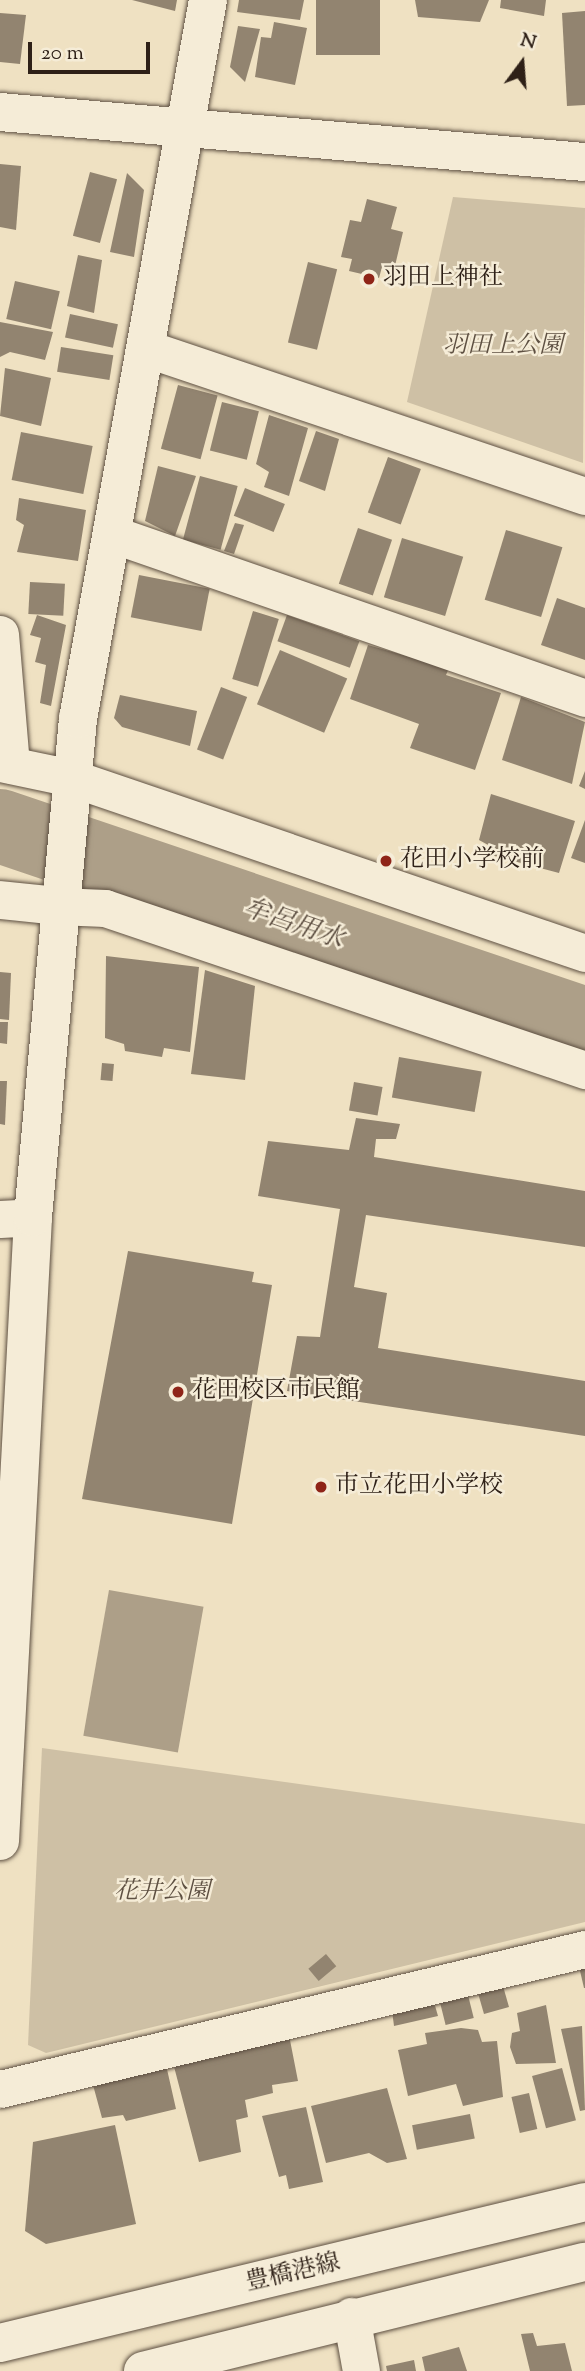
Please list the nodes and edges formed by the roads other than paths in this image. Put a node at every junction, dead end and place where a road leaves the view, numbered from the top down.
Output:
1 (208, 0) edge
2 (0, 112) edge
3 (186, 128) junction
4 (585, 162) edge
5 (145, 348) junction
6 (585, 496) edge
7 (112, 534) junction
8 (0, 634) edge
9 (585, 698) edge
10 (6, 764) edge
11 (72, 778) junction
12 (0, 900) edge
13 (58, 906) junction
14 (585, 953) edge
15 (585, 1070) edge
16 (16, 1218) edge
17 (9, 1571) edge
18 (0, 1827) edge
19 (585, 1949) edge
20 (0, 2089) edge
21 (585, 2202) edge
22 (585, 2262) edge
23 (351, 2316) junction
24 (0, 2343) edge
25 (142, 2371) edge
26 (362, 2371) edge

1 - 3 street
2 - 3 street
3 - 4 street
3 - 5 street
5 - 6 street
5 - 7 street
7 - 9 street
7 - 11 street
8 - 10 street
10 - 11 street
11 - 13 street
11 - 14 street
12 - 13 street
13 - 15 street
13 - 16 street
16 - 17 street
17 - 18 street
19 - 20 street
21 - 24 street, 豊橋港線
22 - 23 street
23 - 25 street
23 - 26 street

